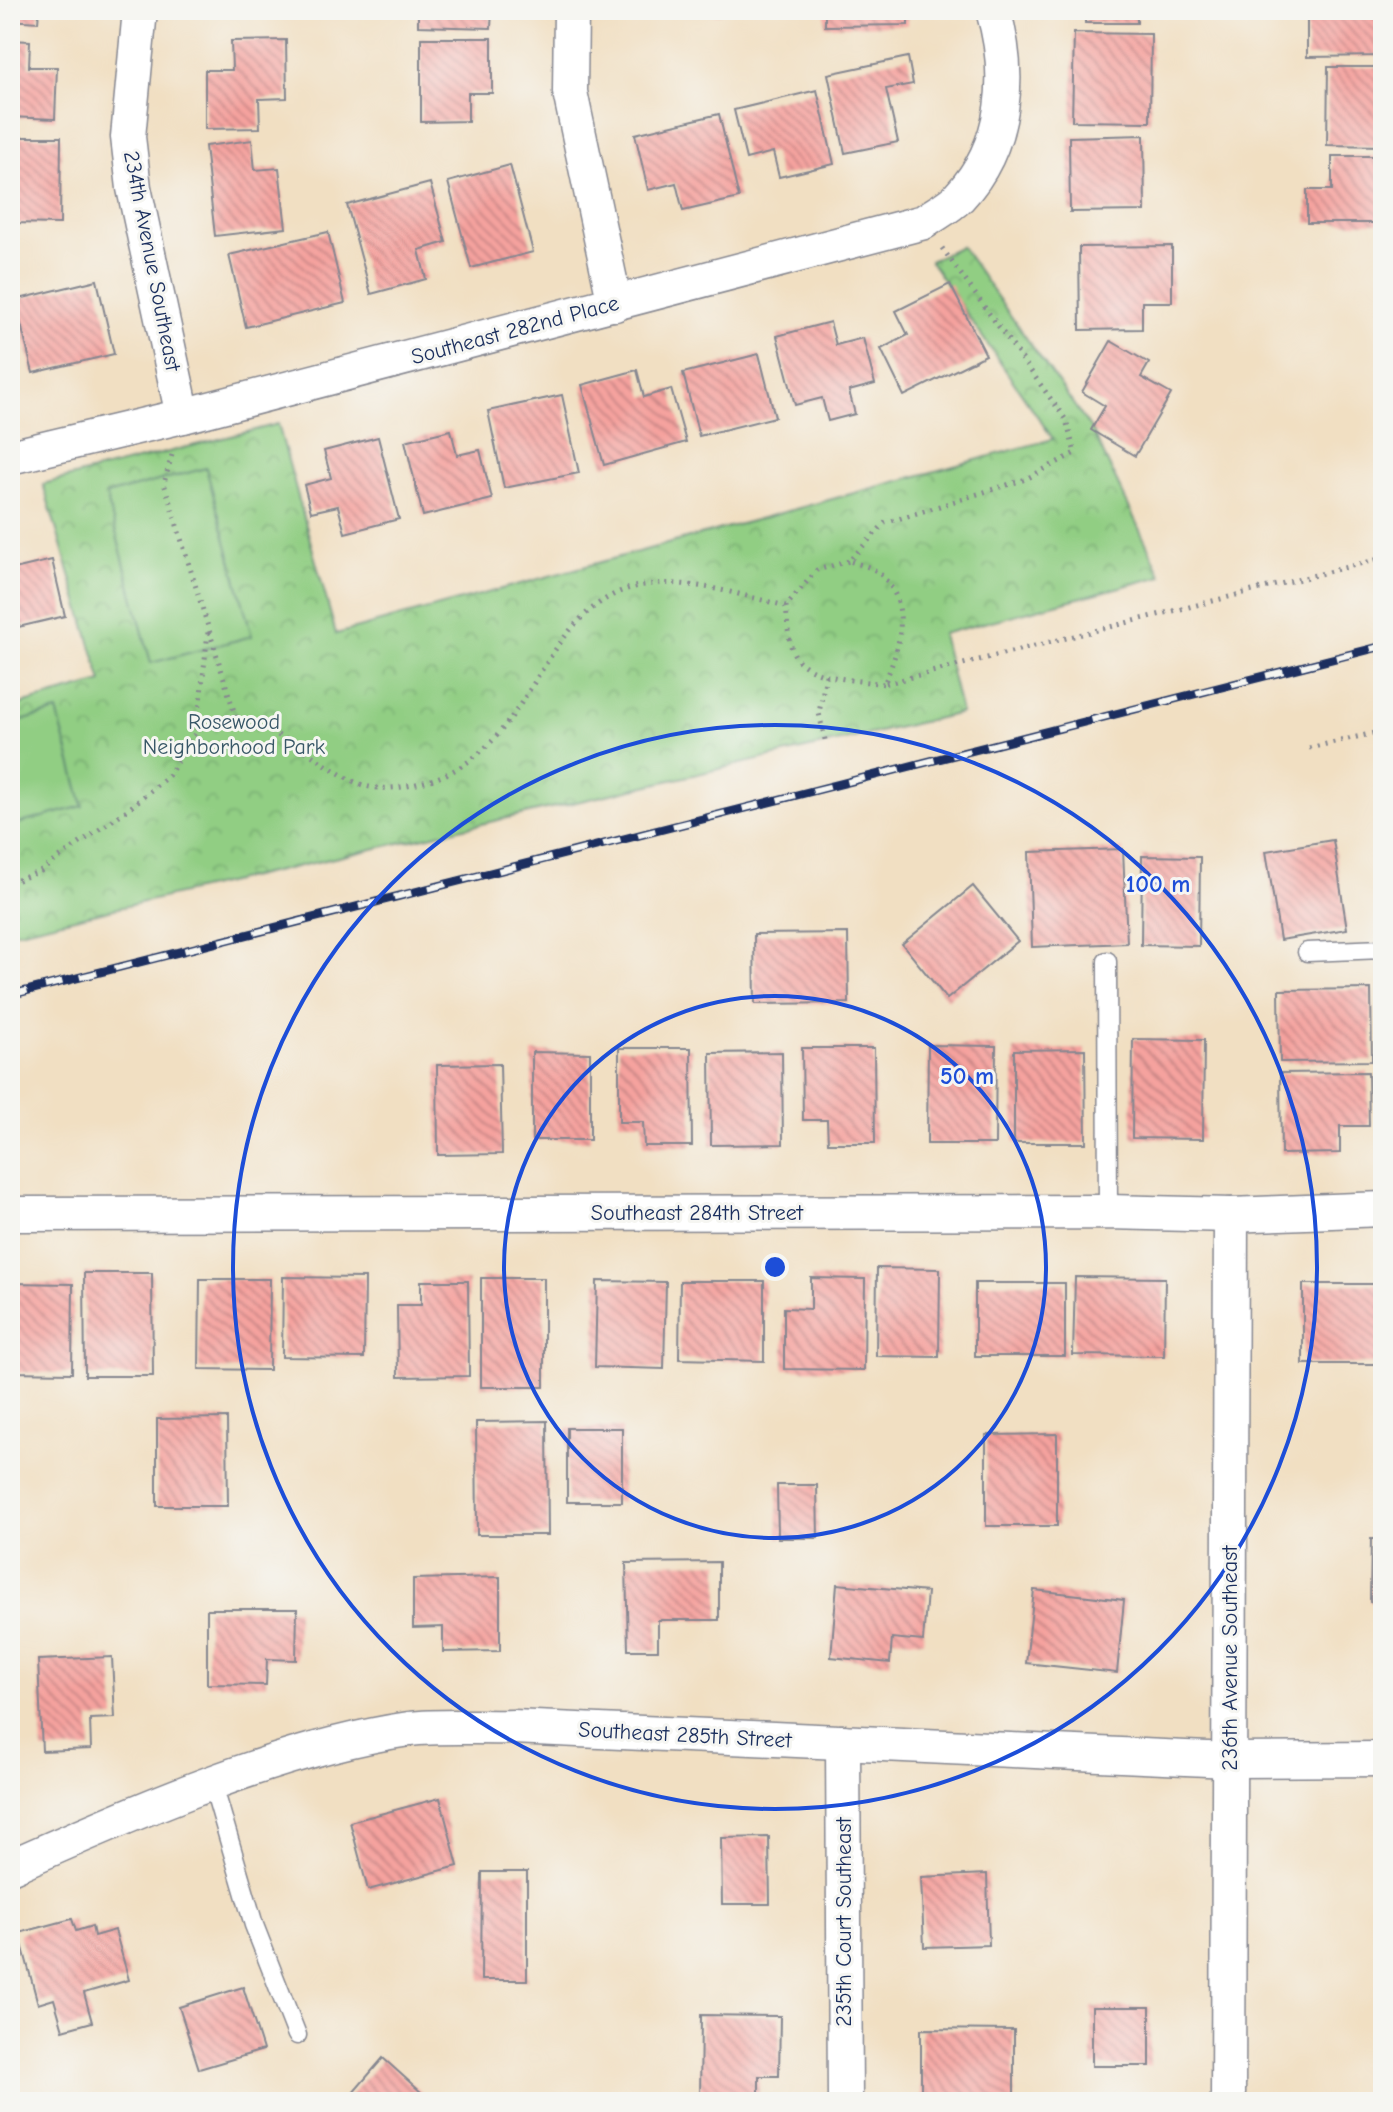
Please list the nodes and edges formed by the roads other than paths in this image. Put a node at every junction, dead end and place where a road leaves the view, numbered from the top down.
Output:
1 (140, 10) edge
2 (571, 10) edge
3 (993, 10) edge
4 (615, 304) junction
5 (183, 416) junction
6 (10, 457) edge
7 (1383, 949) edge
8 (1307, 952) dead end
9 (1107, 961) dead end
10 (1383, 1209) edge
11 (1108, 1212) junction
12 (10, 1214) edge
13 (1231, 1215) junction
14 (843, 1742) junction
15 (1383, 1759) edge
16 (1229, 1760) junction
17 (213, 1785) junction
18 (10, 1867) edge
19 (297, 2035) dead end
20 (845, 2102) edge
21 (1228, 2102) edge

1 - 5 street, 234th Avenue Southeast
2 - 4 street
3 - 4 street, Southeast 282nd Place
4 - 5 street, Southeast 282nd Place
5 - 6 street, Southeast 282nd Place
7 - 8 lane
9 - 11 lane
10 - 13 street, Southeast 284th Street
11 - 12 street, Southeast 284th Street
11 - 13 street, Southeast 284th Street
13 - 16 street, 236th Avenue Southeast
14 - 16 street, Southeast 285th Street
14 - 17 street, Southeast 285th Street
14 - 20 street, 235th Court Southeast
15 - 16 street, Southeast 285th Street
16 - 21 street, 236th Avenue Southeast
17 - 18 street, Southeast 285th Street
17 - 19 lane

